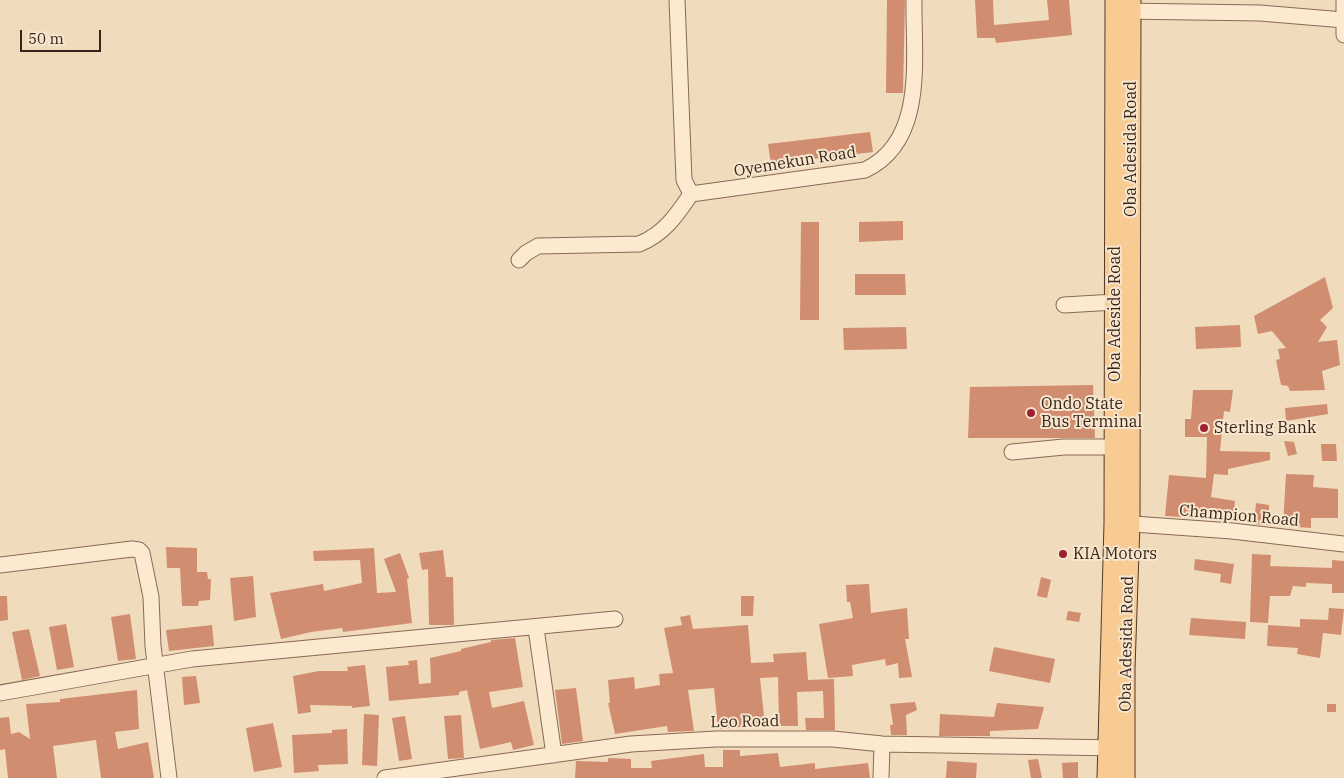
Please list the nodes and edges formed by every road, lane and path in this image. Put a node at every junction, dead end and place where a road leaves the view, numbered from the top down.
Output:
1 (676, 0) edge
2 (914, 0) edge
3 (1344, 0) edge
4 (1123, 5) edge
5 (1344, 20) edge
6 (1344, 35) edge
7 (691, 194) junction
8 (520, 260) dead end
9 (1114, 302) junction
10 (1064, 305) dead end
11 (1114, 447) junction
12 (1012, 452) dead end
13 (1122, 523) junction
14 (1344, 544) edge
15 (0, 565) edge
16 (615, 618) dead end
17 (536, 628) junction
18 (156, 665) junction
19 (0, 694) edge
20 (882, 744) junction
21 (1116, 748) junction
22 (554, 755) junction
23 (436, 775) edge
24 (169, 778) edge
25 (386, 778) edge
26 (881, 778) edge
27 (1107, 778) edge
28 (1125, 778) edge

1 - 7 street
2 - 7 street, Oyemekun Road
3 - 5 street
4 - 5 street
4 - 9 main road, Oba Adeside Road
4 - 13 main road, Oba Adesida Road
5 - 6 street
7 - 8 street
9 - 10 street
9 - 11 main road, Oba Adeside Road
11 - 12 street
11 - 13 main road, Oba Adeside Road
13 - 14 street, Champion Road
13 - 21 main road, Oba Adesida Road
15 - 18 street
16 - 17 street
17 - 18 street
17 - 22 street
18 - 19 street
18 - 24 street
20 - 21 street, Leo Road
20 - 22 street, Leo Road
20 - 26 street
21 - 27 main road
21 - 28 main road, Oba Adesida Road
22 - 23 street, Leo Road
23 - 25 street, Leo Road

